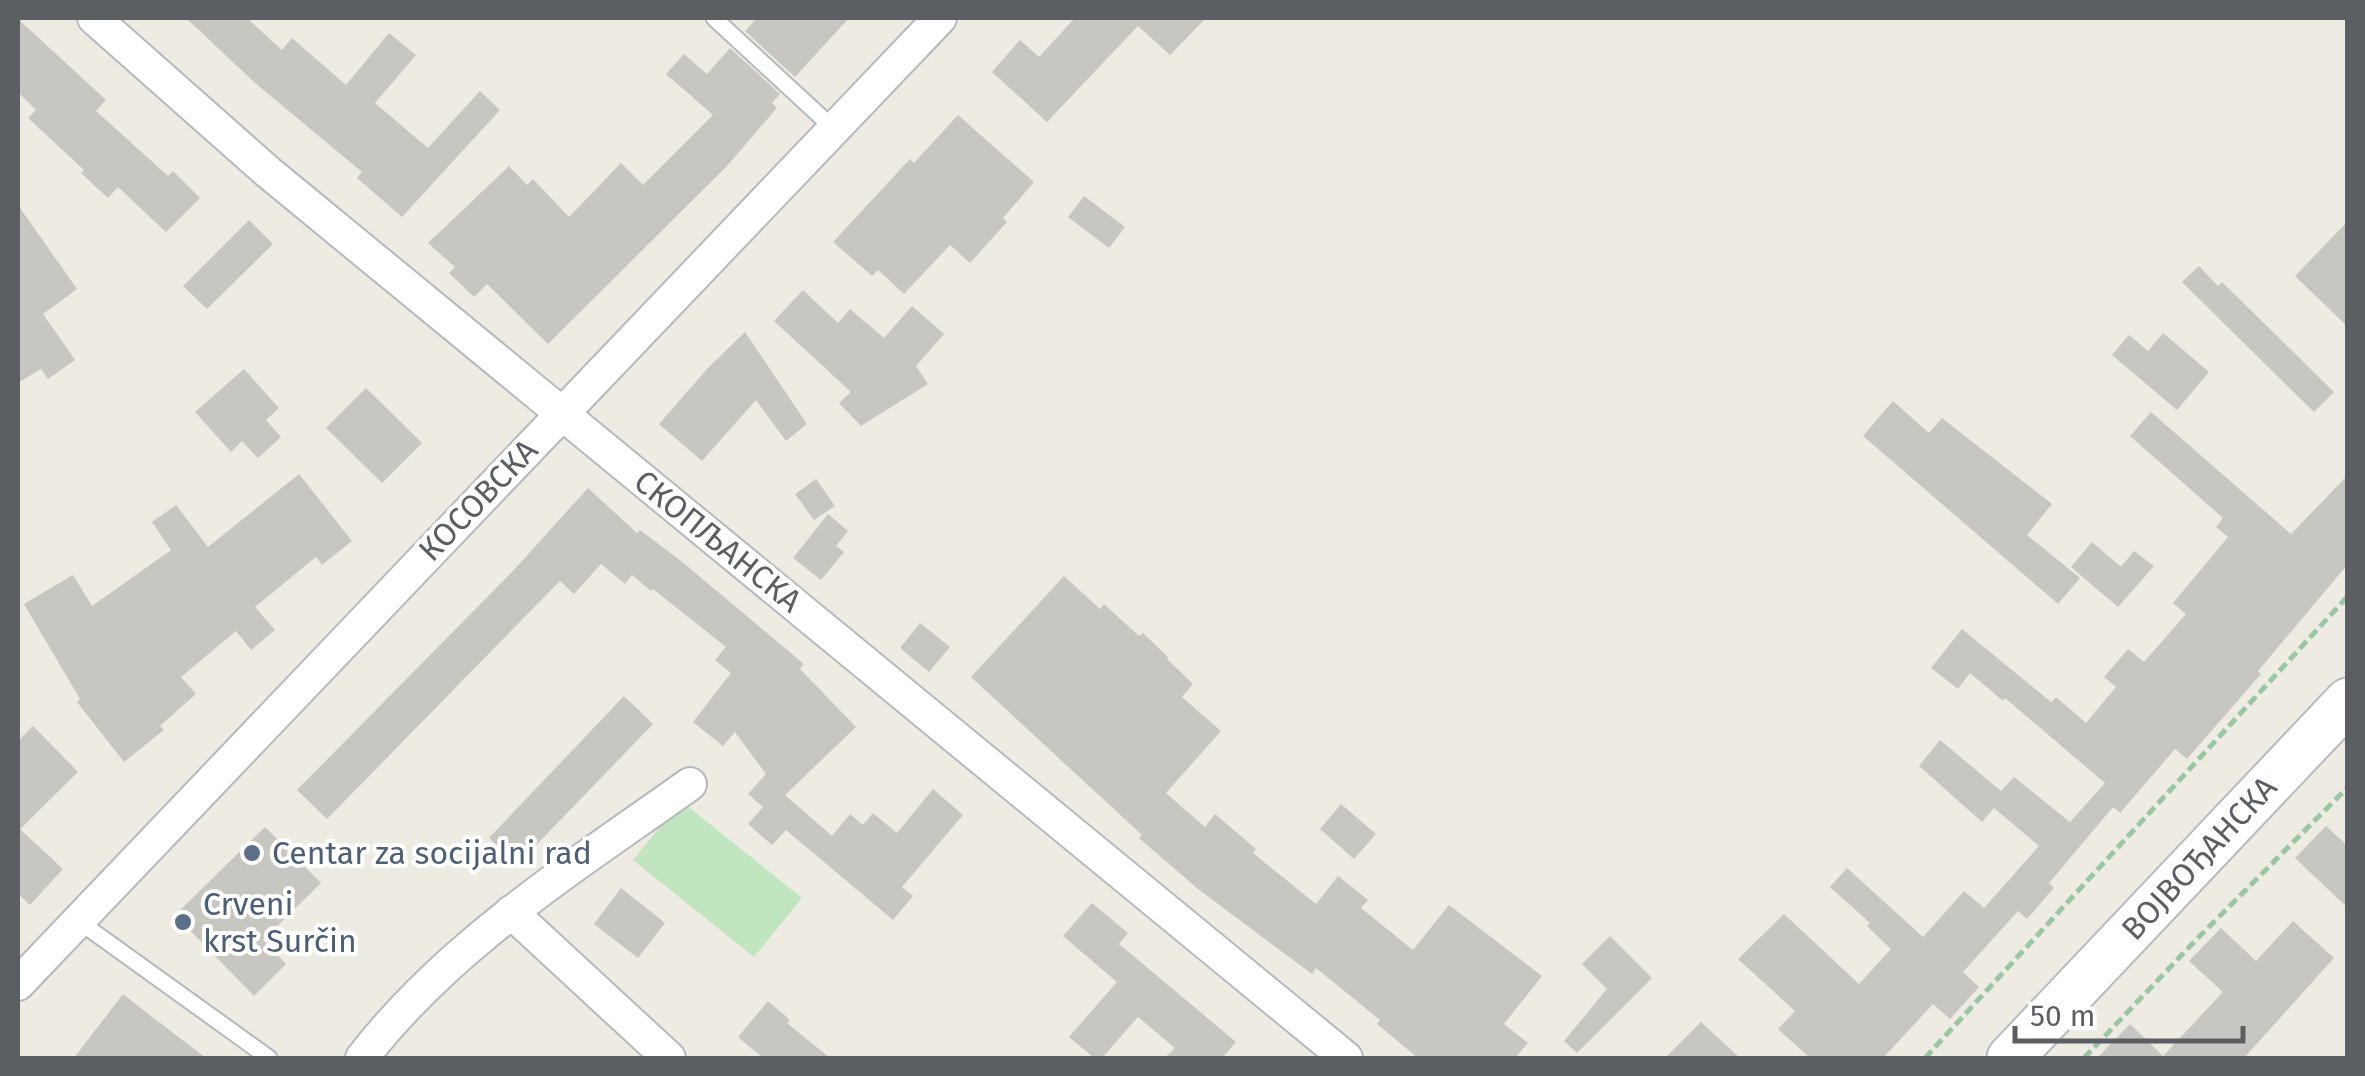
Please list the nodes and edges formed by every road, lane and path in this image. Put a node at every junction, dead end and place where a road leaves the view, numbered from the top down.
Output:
1 (94, 18) edge
2 (714, 18) edge
3 (940, 18) edge
4 (833, 128) junction
5 (561, 413) junction
6 (2348, 596) edge
7 (2348, 701) edge
8 (690, 784) dead end
9 (2348, 787) edge
10 (511, 912) junction
11 (77, 920) junction
12 (18, 984) edge
13 (269, 1058) edge
14 (362, 1058) edge
15 (669, 1058) edge
16 (1346, 1058) edge
17 (1924, 1058) edge
18 (2010, 1058) edge
19 (2084, 1058) edge

1 - 5 street, СКОПЉАНСКА
2 - 4 lane
3 - 4 street, КОСОВСКА
4 - 5 street, КОСОВСКА
5 - 11 street, КОСОВСКА
5 - 16 street, СКОПЉАНСКА
6 - 17 path
7 - 18 main road, ВОЈВОЂАНСКА
8 - 10 street
9 - 19 path
10 - 14 street
10 - 15 street
11 - 12 street, КОСОВСКА
11 - 13 lane

